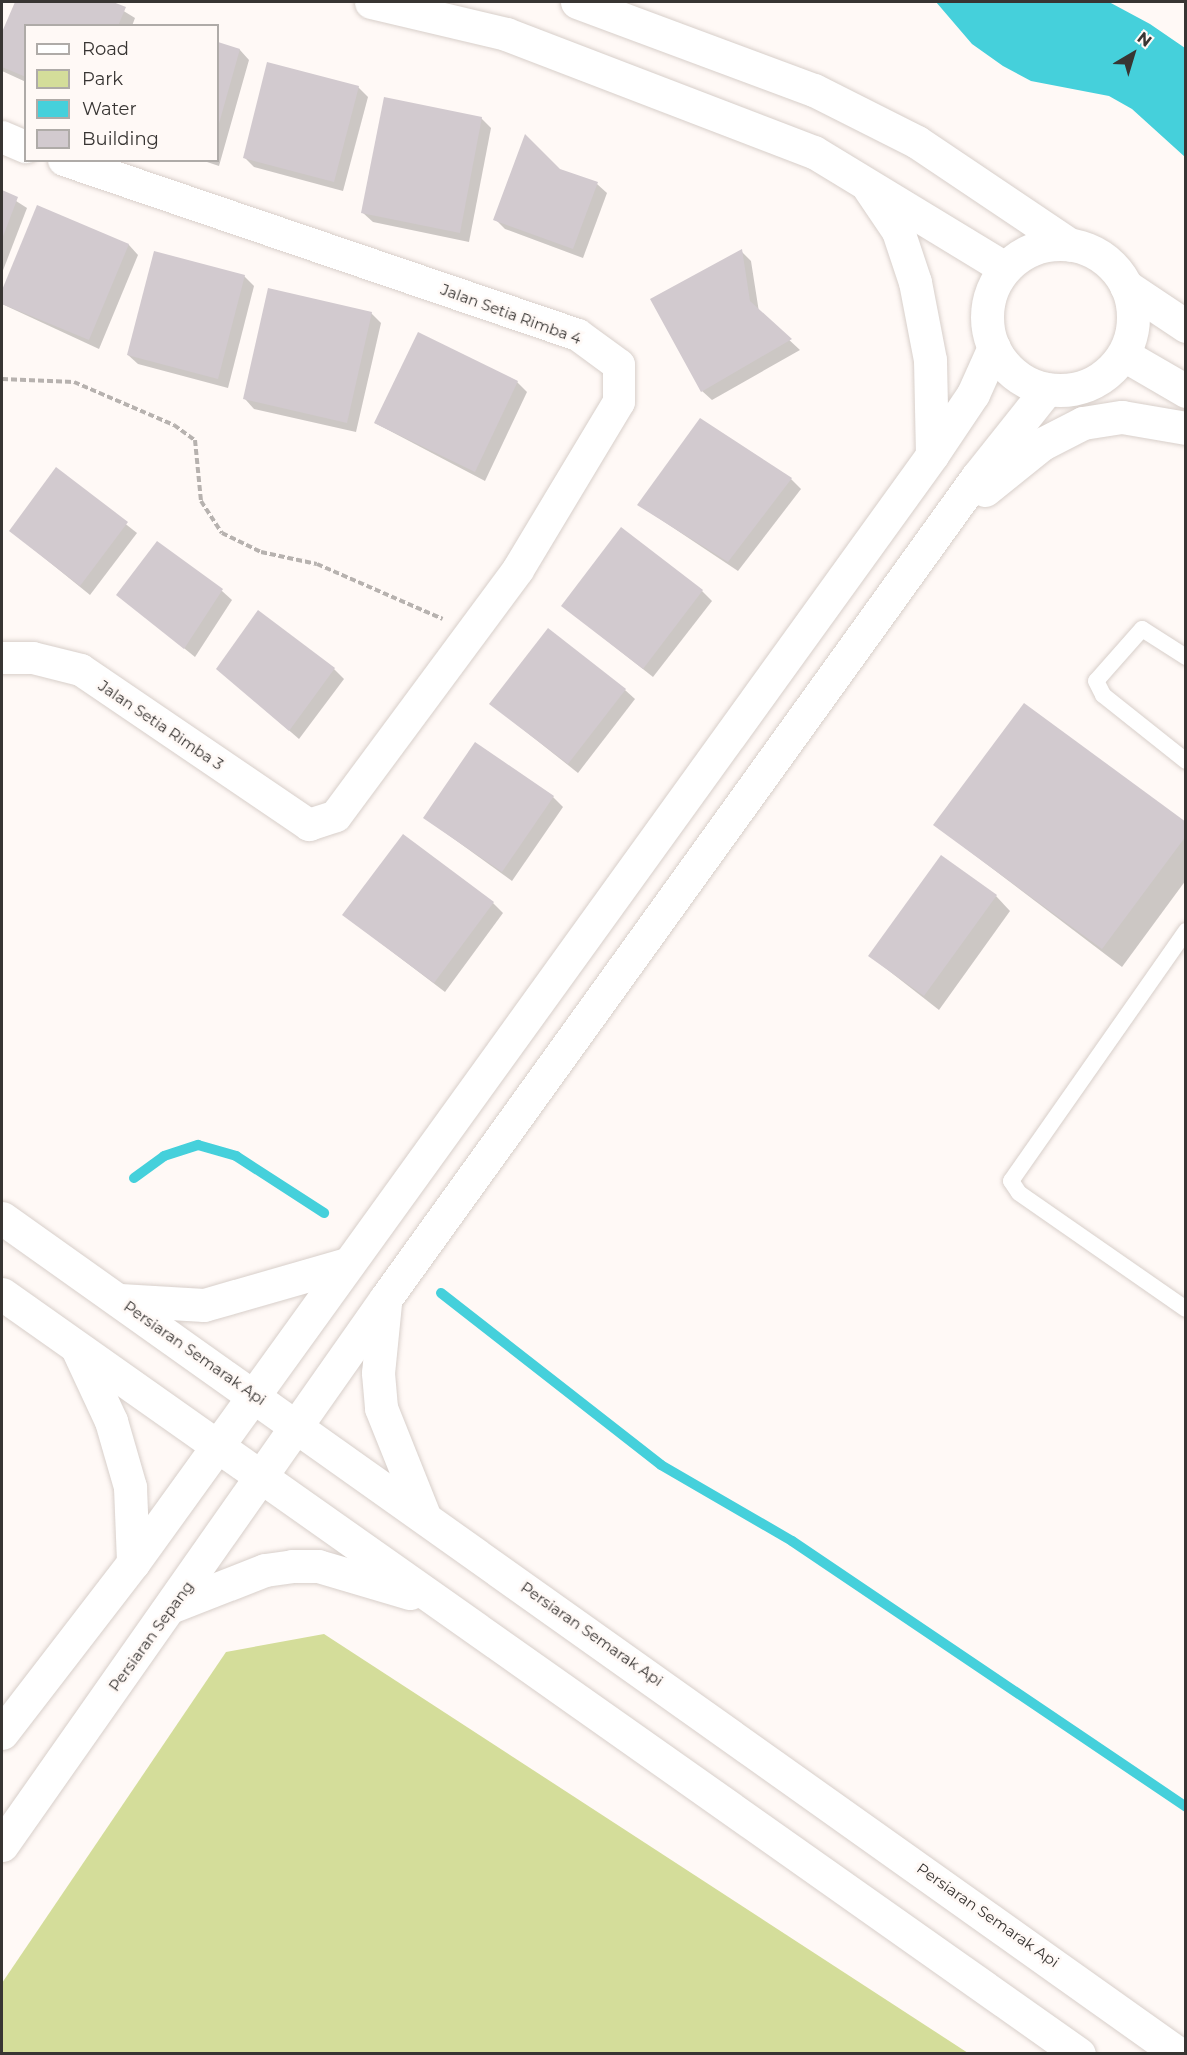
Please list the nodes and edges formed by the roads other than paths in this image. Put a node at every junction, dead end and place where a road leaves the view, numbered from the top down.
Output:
1 (371, 2) edge
2 (577, 2) edge
3 (2, 137) edge
4 (24, 146) edge
5 (70, 162) edge
6 (863, 179) junction
7 (1070, 244) junction
8 (1005, 268) junction
9 (1126, 286) junction
10 (1185, 326) edge
11 (994, 347) junction
12 (1124, 355) junction
13 (1047, 389) junction
14 (1185, 391) edge
15 (1185, 428) edge
16 (932, 455) junction
17 (945, 524) junction
18 (1185, 657) edge
19 (2, 658) edge
20 (1184, 761) edge
21 (309, 825) joint
22 (1185, 931) edge
23 (2, 1218) edge
24 (347, 1264) junction
25 (2, 1294) edge
26 (386, 1298) junction
27 (120, 1300) junction
28 (1185, 1310) edge
29 (76, 1346) junction
30 (253, 1393) junction
31 (300, 1426) junction
32 (216, 1445) junction
33 (264, 1478) junction
34 (423, 1514) junction
35 (133, 1563) junction
36 (438, 1601) junction
37 (173, 1606) junction
38 (2, 1733) edge
39 (2, 1845) edge
40 (1079, 2054) edge
41 (1179, 2054) edge

1 - 6 street
2 - 7 street
3 - 4 street
5 - 21 street, Jalan Setia Rimba 4
6 - 8 street
6 - 16 street
7 - 8 street
7 - 9 street
8 - 11 street
9 - 10 street
9 - 12 street
11 - 13 street
11 - 16 street
12 - 13 street
12 - 14 street
13 - 17 street
15 - 17 street
16 - 24 street
17 - 26 street, Persiaran Sepang
18 - 20 lane
19 - 21 street, Jalan Setia Rimba 3
22 - 28 lane
23 - 27 street, Persiaran Semarak Api
24 - 27 street
24 - 30 street
25 - 29 street
26 - 31 street, Persiaran Sepang
26 - 34 street
27 - 30 street, Persiaran Semarak Api
29 - 32 street
29 - 35 street
30 - 31 street, Persiaran Semarak Api
30 - 32 street
31 - 33 street, Persiaran Sepang
31 - 34 street, Persiaran Semarak Api
32 - 33 street
32 - 35 street
33 - 36 street
33 - 37 street, Persiaran Sepang
34 - 41 street, Persiaran Semarak Api
35 - 38 street
36 - 37 street
36 - 40 street
37 - 39 street, Persiaran Sepang

